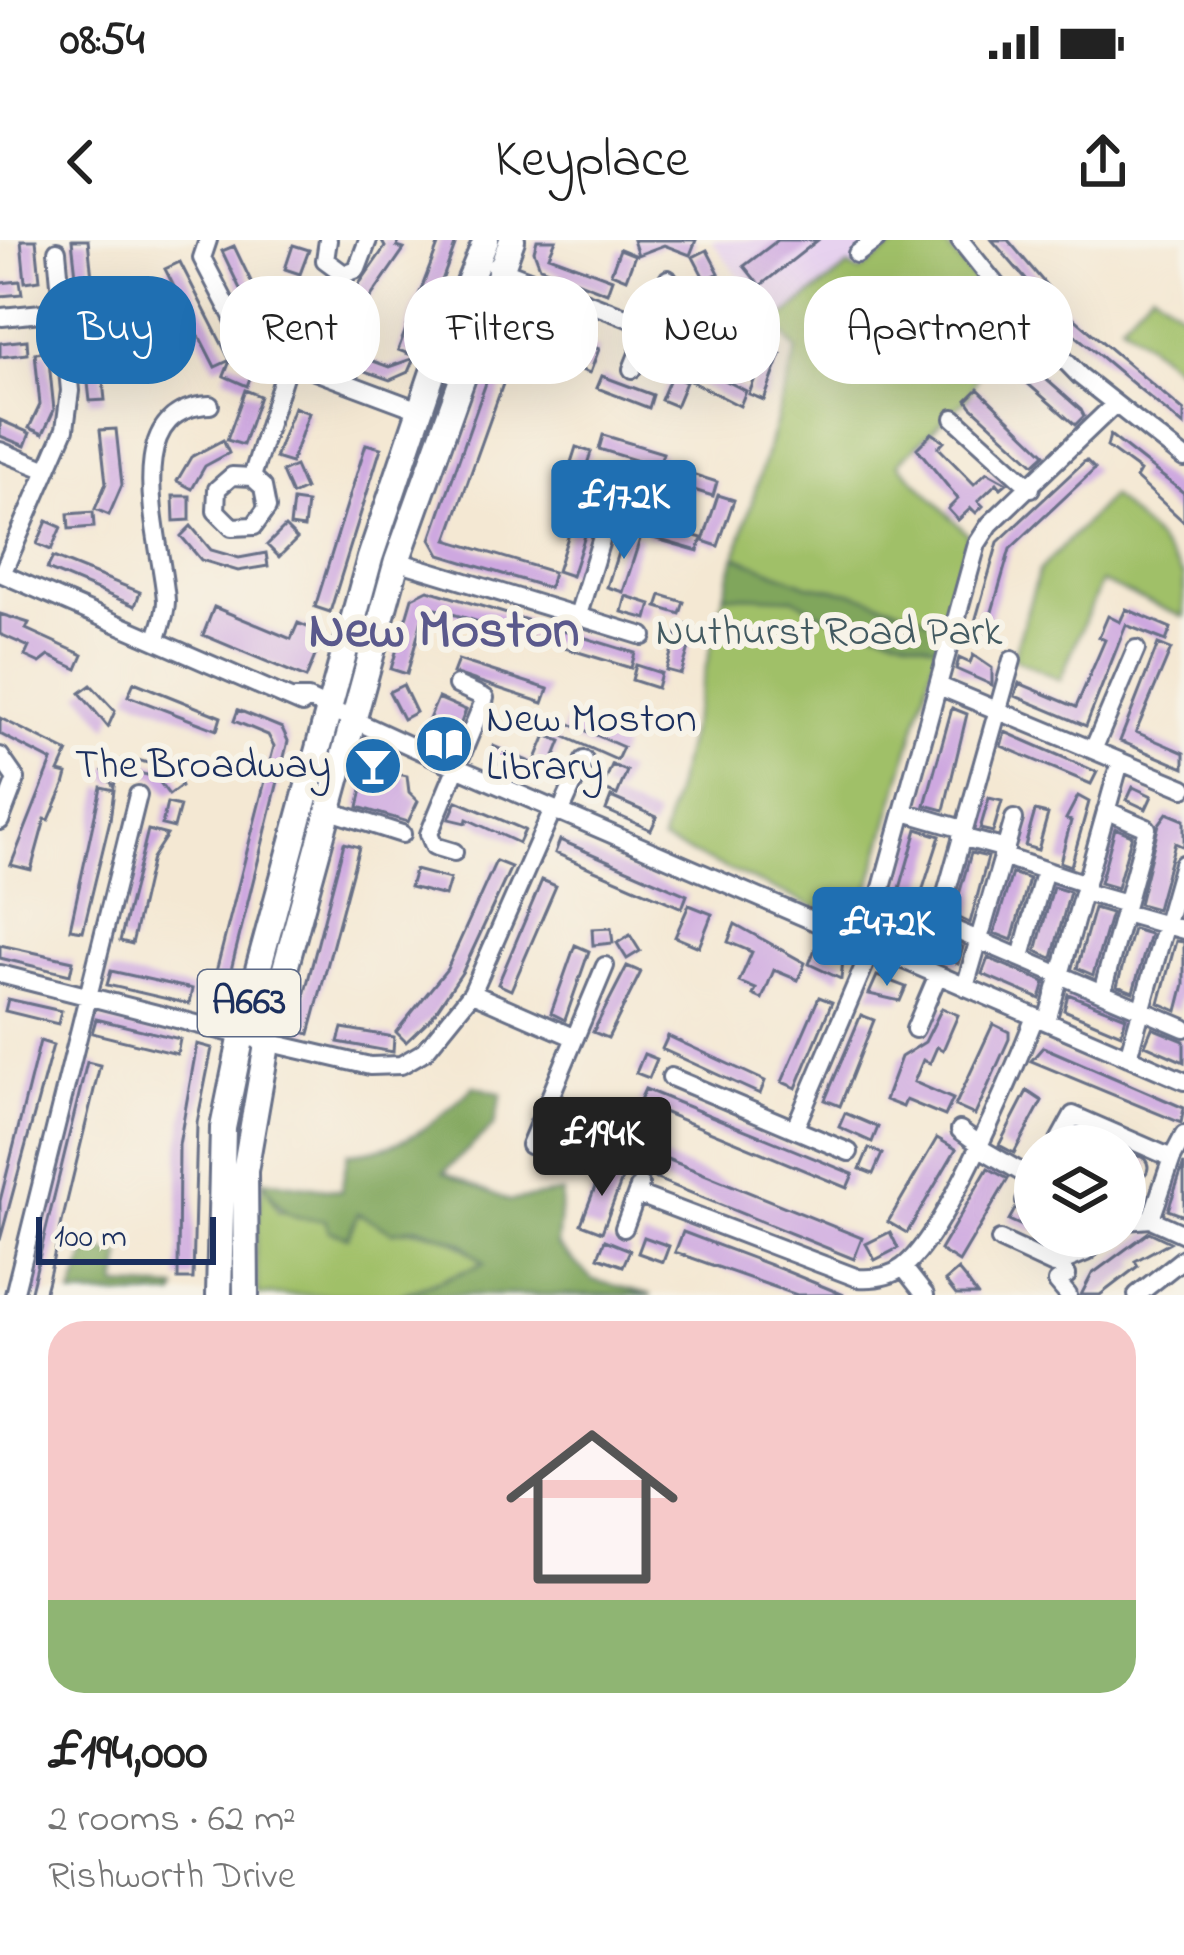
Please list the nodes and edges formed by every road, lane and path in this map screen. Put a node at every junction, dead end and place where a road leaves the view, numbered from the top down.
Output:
1 (208, 240) edge
2 (328, 240) edge
3 (368, 240) edge
4 (512, 240) edge
5 (876, 240) edge
6 (961, 240) edge
7 (57, 251) dead end
8 (857, 254) dead end
9 (488, 256) edge
10 (59, 276) edge
11 (220, 292) edge
12 (36, 314) edge
13 (622, 314) edge
14 (2, 317) edge
15 (69, 384) edge
16 (281, 384) edge
17 (351, 384) edge
18 (210, 405) dead end
19 (1114, 405) junction
20 (419, 410) junction
21 (954, 418) dead end
22 (0, 451) edge
23 (1184, 458) edge
24 (47, 470) junction
25 (252, 477) dead end
26 (1031, 488) junction
27 (679, 506) dead end
28 (397, 561) junction
29 (1, 574) edge
30 (578, 615) junction
31 (643, 636) dead end
32 (157, 638) junction
33 (1136, 649) dead end
34 (1012, 660) dead end
35 (337, 674) junction
36 (457, 686) dead end
37 (939, 686) junction
38 (289, 697) junction
39 (998, 710) junction
40 (339, 717) junction
41 (1093, 750) junction
42 (0, 757) edge
43 (584, 760) dead end
44 (1120, 761) junction
45 (454, 766) junction
46 (1184, 788) edge
47 (138, 795) dead end
48 (327, 810) junction
49 (1106, 810) junction
50 (556, 811) junction
51 (904, 812) junction
52 (1014, 819) dead end
53 (0, 821) edge
54 (962, 833) junction
55 (402, 834) dead end
56 (454, 852) dead end
57 (1004, 852) junction
58 (1183, 863) edge
59 (1044, 873) junction
60 (1085, 888) junction
61 (880, 898) junction
62 (1125, 908) junction
63 (938, 922) junction
64 (1175, 927) edge
65 (979, 940) junction
66 (868, 946) junction
67 (1021, 957) junction
68 (605, 966) dead end
69 (0, 974) edge
70 (938, 975) junction
71 (1061, 975) junction
72 (964, 987) junction
73 (1102, 992) junction
74 (472, 994) junction
75 (87, 995) junction
76 (1143, 1010) junction
77 (1041, 1019) junction
78 (1184, 1028) edge
79 (915, 1029) dead end
80 (242, 1032) junction
81 (573, 1037) junction
82 (267, 1042) junction
83 (1128, 1057) junction
84 (671, 1077) dead end
85 (1184, 1081) edge
86 (1068, 1125) edge
87 (1096, 1125) edge
88 (795, 1129) junction
89 (960, 1130) dead end
90 (1184, 1135) edge
91 (530, 1144) dead end
92 (979, 1146) junction
93 (1146, 1147) edge
94 (849, 1152) dead end
95 (1172, 1159) junction
96 (1014, 1167) edge
97 (1146, 1219) edge
98 (1151, 1219) junction
99 (624, 1228) dead end
100 (1184, 1234) edge
101 (1000, 1240) dead end
102 (1014, 1246) edge
103 (1037, 1257) edge
104 (1074, 1257) edge
105 (1184, 1258) edge
106 (903, 1267) junction
107 (1067, 1274) dead end
108 (14, 1295) edge
109 (219, 1295) edge
110 (245, 1295) edge
111 (925, 1295) edge
112 (1068, 1295) edge
113 (1137, 1295) edge

1 - 11 street
2 - 3 street
4 - 9 highway, A663
5 - 8 street
6 - 19 street
7 - 10 street
9 - 13 street
9 - 20 highway, A663
9 - 28 highway, A663
12 - 14 street
15 - 24 street
16 - 25 street
17 - 20 street
18 - 32 street
19 - 23 street
19 - 26 street
20 - 35 highway, A663
21 - 26 street
22 - 24 street
24 - 29 street
26 - 37 street
27 - 30 street
28 - 30 street
28 - 40 highway, A663
29 - 32 street
30 - 31 street
32 - 38 street
33 - 41 street
34 - 39 street
35 - 38 street
35 - 40 highway, A663
36 - 45 street
37 - 39 street
37 - 51 street
38 - 40 street
39 - 41 street
39 - 54 street
40 - 45 street
40 - 48 highway, A663
40 - 80 highway, A663
41 - 44 street
42 - 53 street
43 - 50 street
44 - 46 street
44 - 49 street
45 - 50 street
45 - 56 street
47 - 75 street
48 - 55 street
48 - 82 highway, A663
49 - 60 street
49 - 62 street
50 - 66 street
50 - 74 street
51 - 54 street
51 - 61 street
52 - 57 street
54 - 57 street
54 - 63 street
57 - 59 street
57 - 65 street
58 - 64 street
59 - 60 street
59 - 67 street
60 - 62 street
60 - 71 street
61 - 63 street
61 - 66 street
62 - 64 street
62 - 73 street
63 - 65 street
64 - 76 street
65 - 67 street
65 - 72 street
66 - 70 street
66 - 88 street
67 - 71 street
68 - 81 street
69 - 75 street
70 - 72 street
70 - 79 street
71 - 73 street
71 - 77 street
72 - 77 street
73 - 76 street
74 - 81 street
74 - 82 street
75 - 80 street
75 - 108 street
76 - 78 street
76 - 83 street
77 - 83 street
77 - 92 street
80 - 82 street
80 - 109 highway, A663
81 - 91 street
82 - 110 highway, A663
83 - 85 street
84 - 88 street
86 - 87 street
88 - 94 street
89 - 92 street
90 - 95 street
92 - 96 street
92 - 106 street
93 - 95 street
95 - 98 street
97 - 98 street
98 - 100 street
99 - 106 street
101 - 102 street
103 - 104 street
105 - 113 street
106 - 111 street
107 - 112 street

